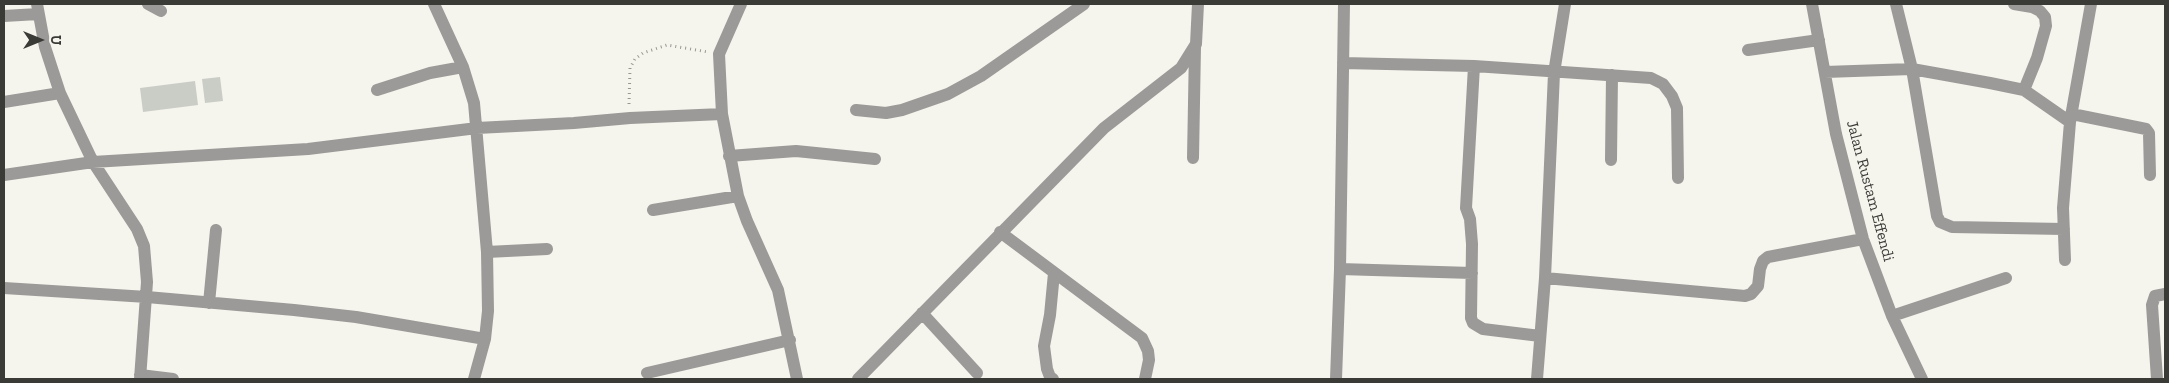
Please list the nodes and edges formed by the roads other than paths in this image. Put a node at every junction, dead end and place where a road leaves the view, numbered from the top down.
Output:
1 (148, 4) edge
2 (434, 4) edge
3 (741, 4) edge
4 (1084, 4) edge
5 (1198, 4) edge
6 (1344, 4) edge
7 (1565, 4) edge
8 (1812, 4) edge
9 (1896, 4) edge
10 (2014, 4) edge
11 (2091, 4) edge
12 (37, 9) edge
13 (161, 11) dead end
14 (4, 16) edge
15 (1818, 40) junction
16 (1196, 44) junction
17 (1748, 50) dead end
18 (1343, 63) junction
19 (1474, 66) junction
20 (463, 67) junction
21 (1912, 69) junction
22 (1825, 72) junction
23 (1554, 73) junction
24 (1612, 75) junction
25 (377, 90) dead end
26 (2024, 90) junction
27 (60, 93) junction
28 (4, 102) edge
29 (856, 110) dead end
30 (722, 114) junction
31 (2071, 118) junction
32 (477, 128) junction
33 (729, 156) junction
34 (1193, 158) dead end
35 (875, 159) dead end
36 (1611, 160) dead end
37 (93, 162) junction
38 (4, 175) edge
39 (2150, 175) dead end
40 (1678, 178) dead end
41 (738, 196) junction
42 (653, 210) dead end
43 (2064, 229) junction
44 (216, 230) dead end
45 (1000, 232) junction
46 (1863, 239) junction
47 (547, 248) dead end
48 (487, 252) junction
49 (2065, 260) dead end
50 (1340, 269) junction
51 (1054, 272) junction
52 (1472, 272) junction
53 (1545, 278) junction
54 (2006, 278) dead end
55 (4, 288) edge
56 (2165, 294) edge
57 (147, 297) junction
58 (209, 302) junction
59 (922, 313) junction
60 (1892, 316) junction
61 (1540, 336) junction
62 (485, 339) junction
63 (790, 340) junction
64 (647, 373) dead end
65 (977, 373) dead end
66 (140, 377) edge
67 (173, 379) edge
68 (474, 379) edge
69 (797, 379) edge
70 (858, 379) edge
71 (1054, 379) edge
72 (1145, 379) edge
73 (1336, 379) edge
74 (1537, 379) edge
75 (1922, 379) edge
76 (2157, 379) edge

1 - 13 street
2 - 20 street
3 - 30 street
4 - 29 street
5 - 16 street
6 - 18 street
7 - 23 street
8 - 15 street, Jalan Rustam Effendi
9 - 21 street
10 - 26 street
11 - 31 street
12 - 14 street
12 - 27 street
15 - 17 street
15 - 22 street, Jalan Rustam Effendi
16 - 34 street
16 - 45 street
18 - 19 street
18 - 50 street
19 - 23 street
19 - 52 street
20 - 25 street
20 - 32 street
21 - 22 street
21 - 26 street
21 - 43 street
22 - 46 street, Jalan Rustam Effendi
23 - 24 street
23 - 53 street
24 - 36 street
24 - 40 street
26 - 31 street
27 - 28 street
27 - 37 street
30 - 32 street
30 - 33 street
31 - 39 street
31 - 43 street
32 - 37 street
32 - 48 street
33 - 35 street
33 - 41 street
37 - 38 street
37 - 57 street
41 - 42 street
41 - 63 street
43 - 49 street
44 - 58 street
45 - 51 street
45 - 59 street
46 - 53 street
46 - 60 street, Jalan Rustam Effendi
47 - 48 street
48 - 62 street
50 - 52 street
50 - 73 street
51 - 71 street
51 - 72 street
52 - 61 street
53 - 61 street
54 - 60 street
55 - 57 street
56 - 76 street
57 - 58 street
57 - 66 street
58 - 62 street
59 - 65 street
59 - 70 street
60 - 75 street, Jalan Rustam Effendi
61 - 74 street
62 - 68 street
63 - 64 street
63 - 69 street
66 - 67 street

